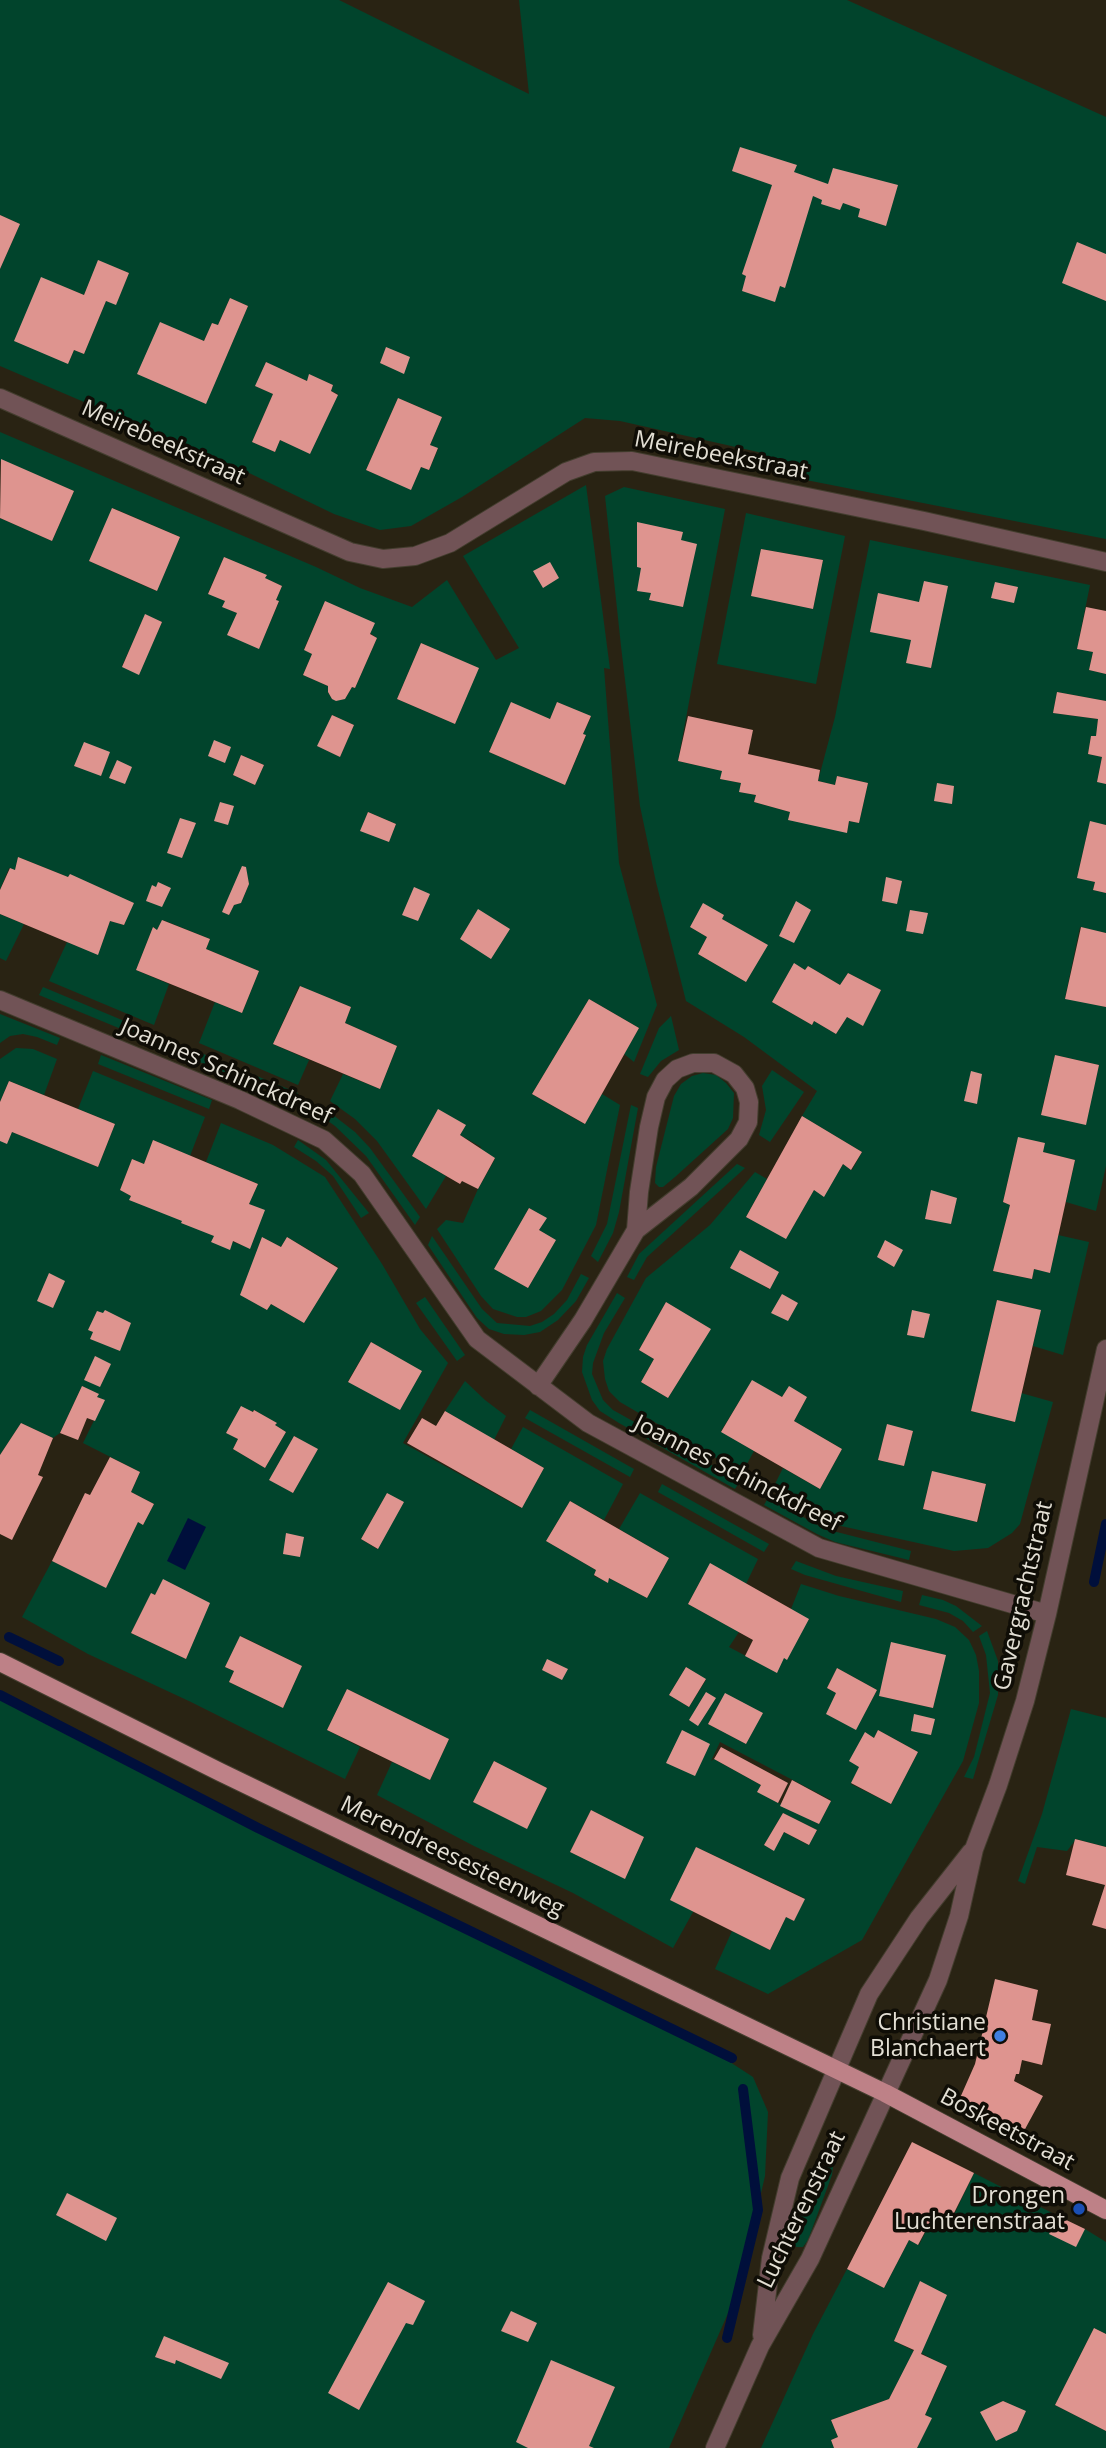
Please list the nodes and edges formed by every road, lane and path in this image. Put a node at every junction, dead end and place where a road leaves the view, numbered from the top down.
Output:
1 (0, 398) edge
2 (1106, 562) edge
3 (0, 1000) edge
4 (636, 1230) junction
5 (1106, 1349) edge
6 (538, 1386) junction
7 (1047, 1614) junction
8 (0, 1662) edge
9 (974, 1849) junction
10 (836, 2070) junction
11 (885, 2093) junction
12 (1106, 2210) edge
13 (760, 2346) junction
14 (715, 2448) edge

1 - 2 street, Meirebeekstraat
3 - 6 street, Joannes Schinckdreef
4 - 4 street
4 - 6 street
5 - 7 street, Gavergrachtstraat
6 - 7 street, Joannes Schinckdreef
7 - 9 street, Gavergrachtstraat
8 - 10 main road, Merendreesesteenweg
9 - 10 street, Gavergrachtstraat
9 - 11 street, Gavergrachtstraat
10 - 11 main road, Merendreesesteenweg
10 - 13 street, Luchterenstraat
11 - 12 main road, Boskeetstraat
11 - 13 street, Luchterenstraat
13 - 14 street, Luchterenstraat

